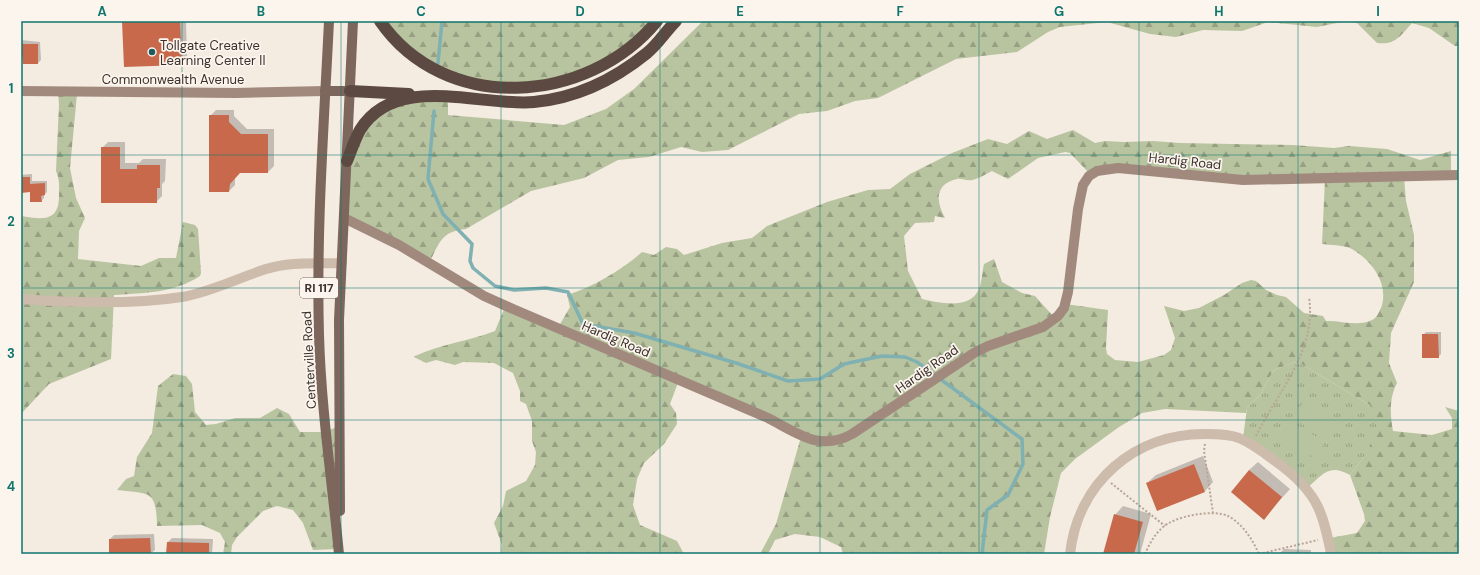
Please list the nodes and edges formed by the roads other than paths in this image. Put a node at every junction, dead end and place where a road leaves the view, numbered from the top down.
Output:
1 (329, 21) edge
2 (353, 21) edge
3 (380, 21) edge
4 (657, 21) edge
5 (676, 21) edge
6 (21, 91) edge
7 (325, 91) junction
8 (350, 91) junction
9 (421, 95) junction
10 (347, 161) junction
11 (1459, 175) edge
12 (344, 218) junction
13 (342, 263) junction
14 (319, 264) junction
15 (21, 299) edge
16 (340, 554) edge
17 (1070, 554) edge
18 (1331, 554) edge

1 - 7 main road, Centerville Road / RI 117
2 - 8 main road, Centerville Road / RI 117
3 - 4 highway
5 - 9 highway
6 - 7 street, Commonwealth Avenue
7 - 8 main road
7 - 14 main road, Centerville Road / RI 117
8 - 9 highway
8 - 10 main road, Centerville Road / RI 117
9 - 10 highway
10 - 12 main road, Centerville Road / RI 117
11 - 12 street, Hardig Road
12 - 13 main road, Centerville Road / RI 117
13 - 14 street
13 - 16 main road, Centerville Road / RI 117
14 - 15 street
14 - 16 main road, Centerville Road / RI 117
17 - 18 street

